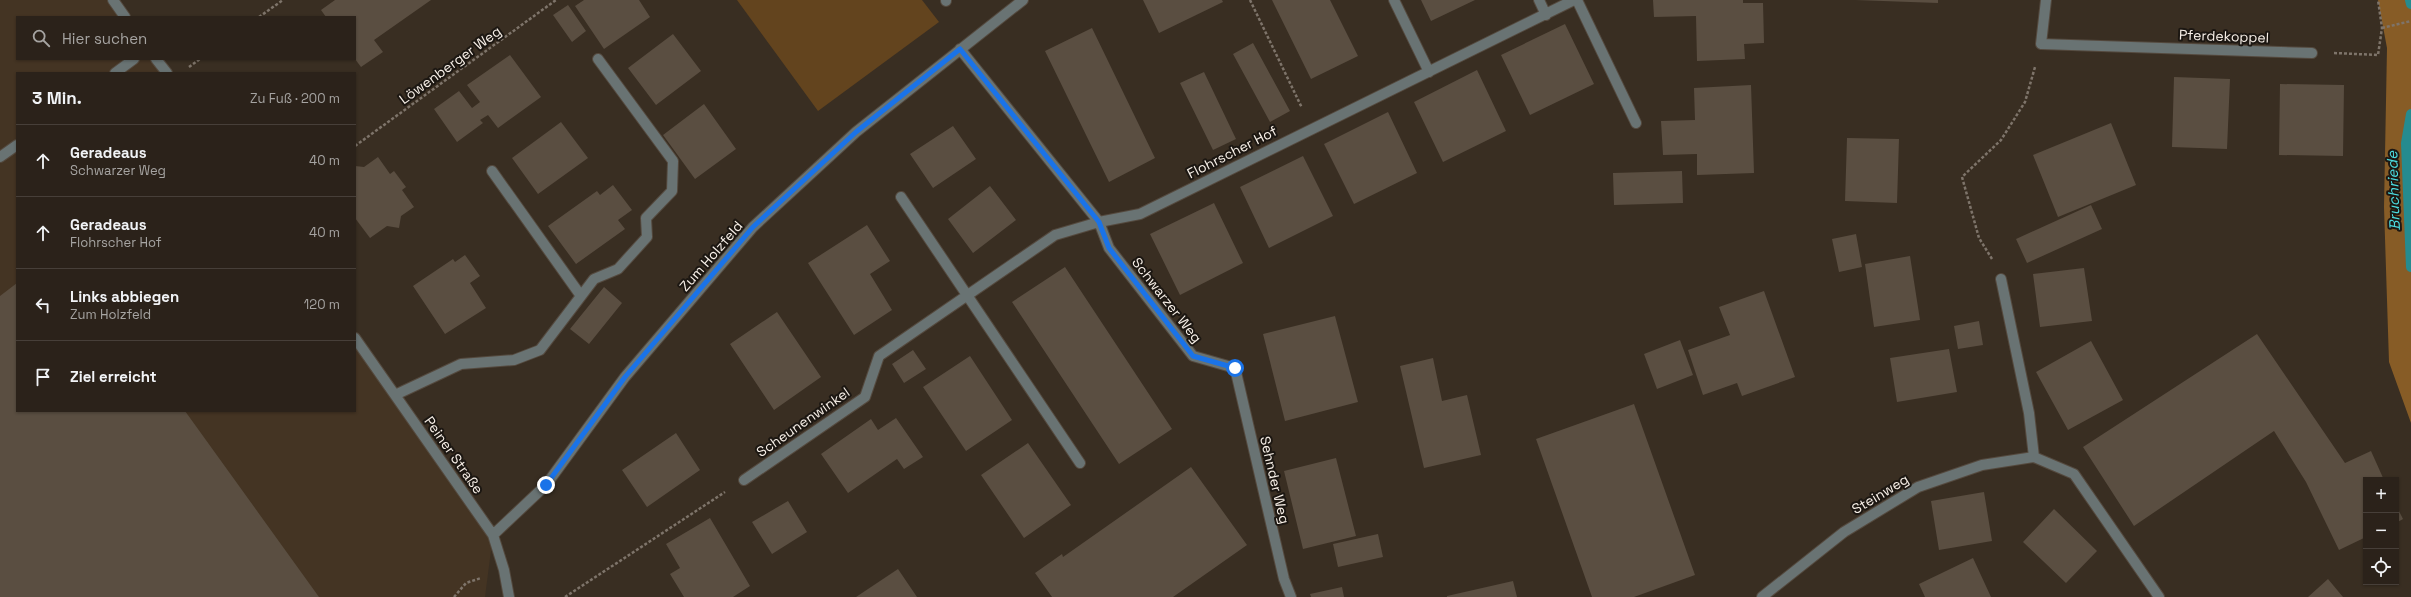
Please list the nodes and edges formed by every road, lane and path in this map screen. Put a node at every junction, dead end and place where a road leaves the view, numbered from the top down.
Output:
1 (113, 0) edge
2 (284, 0) edge
3 (556, 0) edge
4 (1023, 0) edge
5 (1250, 0) edge
6 (1394, 0) edge
7 (1539, 0) edge
8 (1575, 0) edge
9 (2046, 0) edge
10 (2378, 0) edge
11 (1546, 14) junction
12 (125, 16) edge
13 (260, 16) edge
14 (2411, 21) edge
15 (2382, 28) junction
16 (2042, 44) junction
17 (960, 49) junction
18 (2312, 53) joint
19 (598, 59) dead end
20 (133, 60) edge
21 (157, 60) edge
22 (116, 72) edge
23 (165, 72) edge
24 (1430, 72) junction
25 (1636, 122) dead end
26 (1312, 128) junction
27 (356, 145) edge
28 (16, 146) edge
29 (0, 157) edge
30 (492, 171) dead end
31 (901, 197) dead end
32 (1099, 222) junction
33 (2001, 279) joint
34 (581, 296) junction
35 (967, 296) junction
36 (356, 339) edge
37 (1235, 368) joint
38 (395, 395) junction
39 (2034, 457) junction
40 (1080, 463) dead end
41 (744, 480) joint
42 (493, 535) junction
43 (504, 570) junction
44 (1772, 593) edge
45 (454, 597) edge
46 (509, 597) edge
47 (565, 597) edge
48 (1291, 597) edge
49 (1762, 597) edge
50 (2159, 597) edge

1 - 12 street
2 - 13 path
3 - 27 path, Löwenberger Weg
4 - 17 street, Zum Holzfeld
5 - 26 path
6 - 24 street
7 - 11 street
8 - 11 street, Flohrscher Hof
8 - 25 street
9 - 16 street
10 - 15 path
11 - 24 street, Flohrscher Hof
14 - 15 path
15 - 18 path
16 - 18 street, Pferdekoppel
16 - 33 path
17 - 32 street
17 - 42 street, Zum Holzfeld
19 - 34 street
20 - 22 street
21 - 23 street
24 - 26 street, Flohrscher Hof
26 - 32 street, Flohrscher Hof
28 - 29 street
30 - 34 street
31 - 35 street
32 - 35 street, Scheunenwinkel
32 - 37 street, Schwarzer Weg
33 - 39 street
34 - 38 street
35 - 40 street
35 - 41 street, Scheunenwinkel
36 - 38 street, Peiner Straße
37 - 48 street, Sehnder Weg
38 - 42 street, Peiner Straße
39 - 44 street, Steinweg
39 - 50 street
41 - 47 path
42 - 43 street, Peiner Straße
43 - 45 path
43 - 46 street, Peiner Straße
44 - 49 street, Steinweg

